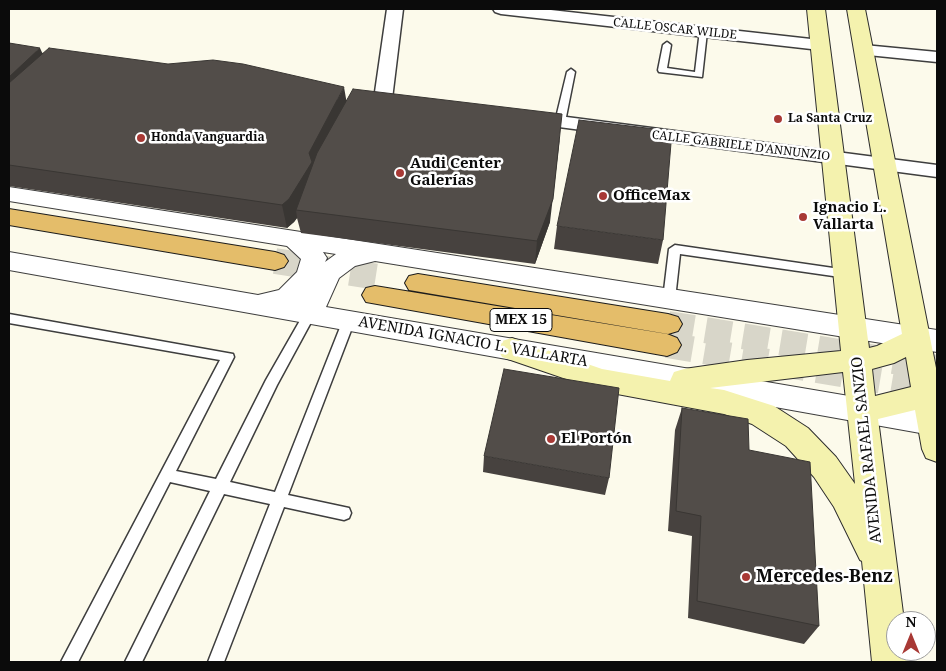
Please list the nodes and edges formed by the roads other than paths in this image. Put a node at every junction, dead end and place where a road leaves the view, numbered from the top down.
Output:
1 (395, 9) edge
2 (501, 9) edge
3 (816, 9) edge
4 (856, 9) edge
5 (703, 32) junction
6 (667, 45) dead end
7 (820, 45) junction
8 (864, 50) junction
9 (937, 57) edge
10 (571, 72) dead end
11 (363, 96) edge
12 (383, 99) junction
13 (403, 101) edge
14 (511, 116) edge
15 (560, 122) junction
16 (833, 158) junction
17 (885, 164) junction
18 (937, 171) edge
19 (9, 194) edge
20 (9, 218) edge
21 (9, 234) edge
22 (294, 239) junction
23 (374, 253) junction
24 (9, 261) edge
25 (847, 274) junction
26 (379, 286) tunnel mouth
27 (258, 304) junction
28 (310, 313) junction
29 (9, 318) edge
30 (349, 320) junction
31 (668, 323) junction
32 (854, 328) junction
33 (928, 339) edge
34 (512, 349) junction
35 (857, 360) junction
36 (684, 380) junction
37 (863, 411) junction
38 (934, 417) edge
39 (166, 475) junction
40 (219, 486) junction
41 (279, 500) junction
42 (344, 514) dead end
43 (879, 561) junction
44 (69, 662) edge
45 (133, 662) edge
46 (216, 662) edge
47 (891, 662) edge

1 - 12 street
2 - 5 street, CALLE OSCAR WILDE
3 - 7 main road, AVENIDA RAFAEL SANZIO
4 - 8 main road
5 - 6 lane
5 - 7 street, CALLE OSCAR WILDE
7 - 16 main road, AVENIDA RAFAEL SANZIO
8 - 9 street
8 - 17 main road
10 - 15 lane
11 - 12 street
12 - 13 street
14 - 15 street, CALLE GABRIELE D'ANNUNZIO
15 - 16 street, CALLE GABRIELE D'ANNUNZIO
16 - 17 street, CALLE GABRIELE D'ANNUNZIO
16 - 25 main road, AVENIDA RAFAEL SANZIO
17 - 18 street, CALLE GABRIELE D'ANNUNZIO
17 - 33 main road
19 - 22 street, AVENIDA IGNACIO L. VALLARTA
20 - 21 highway
22 - 23 street, AVENIDA IGNACIO L. VALLARTA
22 - 27 street
23 - 28 street
23 - 31 street, AVENIDA IGNACIO L. VALLARTA
24 - 27 street, AVENIDA IGNACIO L. VALLARTA
25 - 31 lane
25 - 32 main road, AVENIDA RAFAEL SANZIO
26 - 31 highway, AVENIDA IGNACIO L. VALLARTA / MEX 15
27 - 28 street, AVENIDA IGNACIO L. VALLARTA
28 - 30 street, AVENIDA IGNACIO L. VALLARTA
28 - 40 lane
29 - 39 lane
30 - 34 street, AVENIDA IGNACIO L. VALLARTA
30 - 41 lane
31 - 32 street, AVENIDA IGNACIO L. VALLARTA
32 - 33 street, AVENIDA IGNACIO L. VALLARTA
32 - 35 main road, AVENIDA RAFAEL SANZIO
33 - 35 main road
33 - 38 main road
34 - 36 street, AVENIDA IGNACIO L. VALLARTA
34 - 43 main road
35 - 36 main road
35 - 37 main road, AVENIDA RAFAEL SANZIO
36 - 37 street, AVENIDA IGNACIO L. VALLARTA
37 - 38 street, AVENIDA IGNACIO L. VALLARTA
37 - 43 main road, AVENIDA RAFAEL SANZIO
39 - 40 lane
39 - 44 lane
40 - 41 lane
40 - 45 lane
41 - 42 lane
41 - 46 lane
43 - 47 main road, AVENIDA RAFAEL SANZIO

